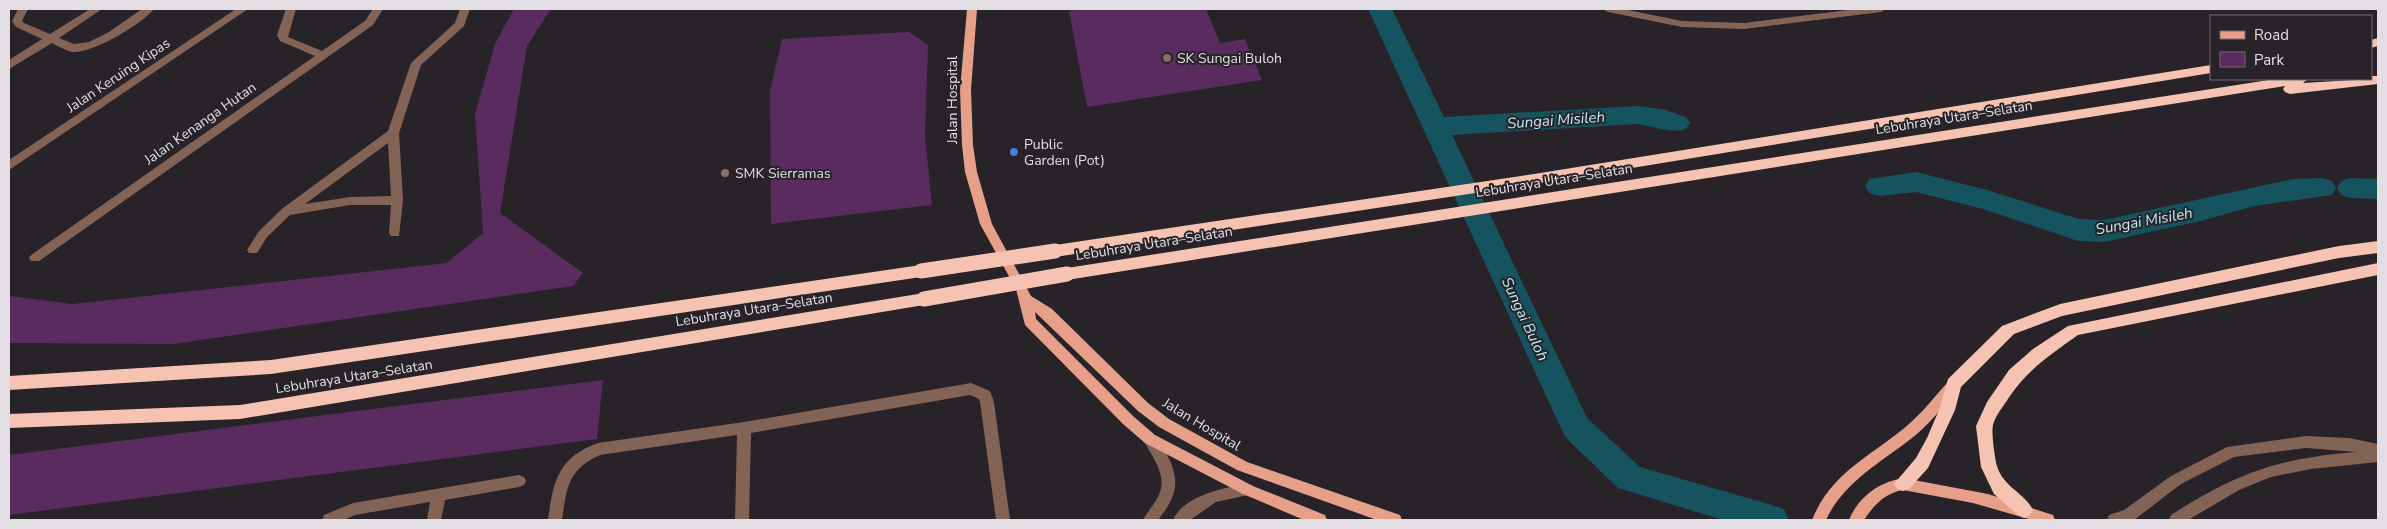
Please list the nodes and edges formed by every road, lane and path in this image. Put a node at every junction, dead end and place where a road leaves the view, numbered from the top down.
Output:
1 (23, 9) edge
2 (97, 9) edge
3 (149, 9) edge
4 (243, 9) edge
5 (291, 9) edge
6 (378, 9) edge
7 (465, 9) edge
8 (972, 9) edge
9 (1608, 9) edge
10 (1880, 9) edge
11 (52, 38) junction
12 (323, 55) junction
13 (9, 65) edge
14 (2210, 69) edge
15 (2296, 80) edge
16 (2378, 80) edge
17 (2164, 101) junction
18 (393, 133) junction
19 (9, 166) edge
20 (397, 200) junction
21 (288, 211) junction
22 (395, 233) dead end
23 (2378, 247) edge
24 (253, 250) dead end
25 (35, 258) dead end
26 (2378, 268) edge
27 (1026, 299) junction
28 (9, 383) edge
29 (1954, 384) junction
30 (9, 421) edge
31 (744, 428) junction
32 (1150, 439) junction
33 (2378, 450) edge
34 (2378, 456) edge
35 (519, 481) dead end
36 (1903, 484) junction
37 (1248, 490) junction
38 (439, 496) junction
39 (2024, 510) junction
40 (329, 520) edge
41 (434, 520) edge
42 (555, 520) edge
43 (742, 520) edge
44 (1003, 520) edge
45 (1150, 520) edge
46 (1180, 520) edge
47 (1320, 520) edge
48 (1395, 520) edge
49 (1819, 520) edge
50 (1856, 520) edge
51 (2048, 520) edge
52 (2114, 520) edge
53 (2176, 520) edge

1 - 11 street
2 - 11 street
3 - 11 street
4 - 19 street, Jalan Keruing Kipas
5 - 12 street
6 - 12 street, Jalan Kenanga Hutan
7 - 18 street
8 - 27 main road, Jalan Hospital
9 - 10 street
11 - 13 street
12 - 25 street, Jalan Kenanga Hutan
14 - 28 highway, Lebuhraya Utara–Selatan, bridge
15 - 17 highway, Lebuhraya Utara–Selatan
16 - 17 highway
17 - 30 highway, Lebuhraya Utara–Selatan, bridge
18 - 20 street
18 - 21 street
20 - 21 street
20 - 22 street
21 - 24 street
23 - 29 highway
26 - 39 highway
27 - 32 main road, Jalan Hospital
27 - 48 main road, Jalan Hospital
29 - 36 highway
29 - 49 main road
31 - 42 street
31 - 43 street
31 - 44 street
32 - 37 main road, Jalan Hospital
32 - 45 street
33 - 52 street
34 - 53 street
35 - 38 street
36 - 39 main road
36 - 50 main road
37 - 46 street
37 - 47 main road, Jalan Hospital
38 - 40 street
38 - 41 street
39 - 51 main road

